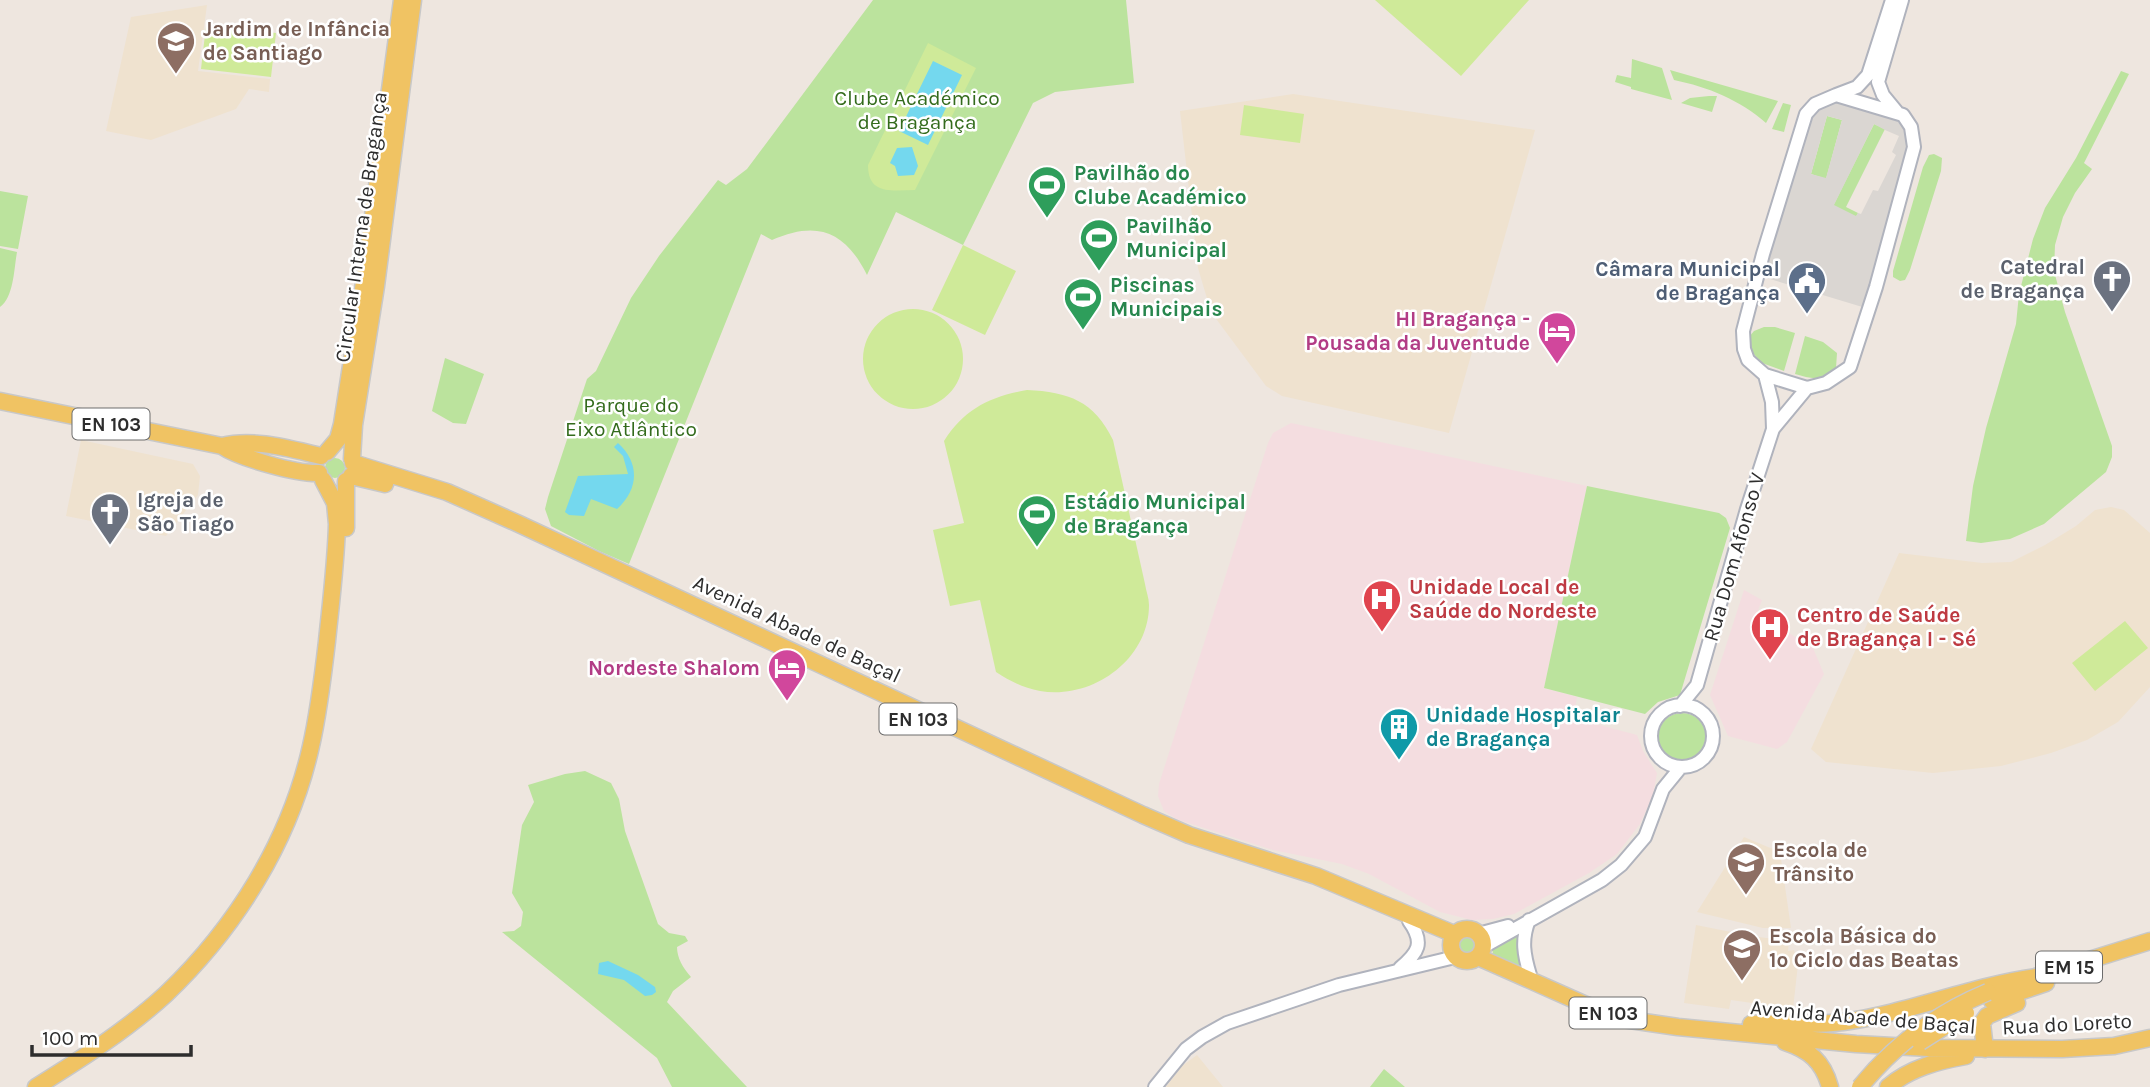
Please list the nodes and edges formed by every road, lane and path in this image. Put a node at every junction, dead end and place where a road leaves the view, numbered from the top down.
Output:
1 (401, 0) edge
2 (413, 0) edge
3 (1892, 0) edge
4 (1902, 0) edge
5 (1836, 95) junction
6 (1898, 112) junction
7 (1765, 375) junction
8 (1807, 388) junction
9 (0, 401) edge
10 (1773, 429) junction
11 (322, 465) junction
12 (350, 470) junction
13 (1697, 685) junction
14 (1680, 706) junction
15 (1701, 712) junction
16 (1659, 758) junction
17 (1681, 767) junction
18 (1663, 789) junction
19 (1251, 858) junction
20 (1529, 920) junction
21 (1409, 921) junction
22 (2150, 941) edge
23 (1453, 945) junction
24 (1480, 947) junction
25 (2150, 950) edge
26 (1397, 971) junction
27 (1530, 975) junction
28 (2037, 977) junction
29 (2056, 980) junction
30 (1990, 996) junction
31 (1721, 1026) junction
32 (1748, 1033) junction
33 (2150, 1038) edge
34 (1985, 1049) junction
35 (36, 1087) edge
36 (48, 1087) edge
37 (1155, 1087) edge
38 (1830, 1087) edge
39 (1860, 1087) edge
40 (1873, 1087) edge
41 (1888, 1087) edge

1 - 11 main road, Circular Interna de Bragança
2 - 12 main road, Circular Interna de Bragança
3 - 5 street
4 - 6 street
5 - 6 street
5 - 7 street
6 - 8 street
7 - 8 street
7 - 10 street, Rua Dom Afonso V
8 - 10 street, Rua Dom Afonso V
9 - 11 main road, Avenida Abade de Baçal / EN 103
10 - 13 street, Rua Dom Afonso V
11 - 12 main road, Avenida Abade de Baçal / EN 103
11 - 12 main road, Avenida Abade de Baçal / EN 103
11 - 35 main road
12 - 19 main road, Avenida Abade de Baçal / EN 103
12 - 36 main road, Circular Interna de Bragança
13 - 14 street, Rua Dom Afonso V
13 - 15 street, Rua Dom Afonso V
14 - 15 street
14 - 16 street
15 - 17 street
16 - 17 street
16 - 18 street
17 - 18 street
18 - 20 street
19 - 21 main road, Avenida Abade de Baçal / EN 103
19 - 23 main road, Avenida Abade de Baçal / EN 103
20 - 24 street
20 - 27 street
21 - 23 main road, Avenida Abade de Baçal / EN 103
21 - 26 street
22 - 28 main road, EM 15
23 - 24 main road, Avenida Abade de Baçal / EN 103
23 - 24 main road, Avenida Abade de Baçal / EN 103
23 - 26 street
24 - 27 main road, Avenida Abade de Baçal / EN 103
24 - 32 main road, Avenida Abade de Baçal / EN 103
25 - 29 main road, EM 15
26 - 37 street
27 - 31 main road, Avenida Abade de Baçal / EN 103
28 - 30 main road, EM 15
28 - 31 main road
29 - 30 main road, EM 15
29 - 34 main road
30 - 39 main road, EM 15, bridge
30 - 40 main road, EM 15, bridge
31 - 34 main road, Avenida Abade de Baçal / EN 103
32 - 34 main road, Avenida Abade de Baçal / EN 103
32 - 38 main road
33 - 34 main road, Rua do Loreto / EN 103
34 - 41 main road

